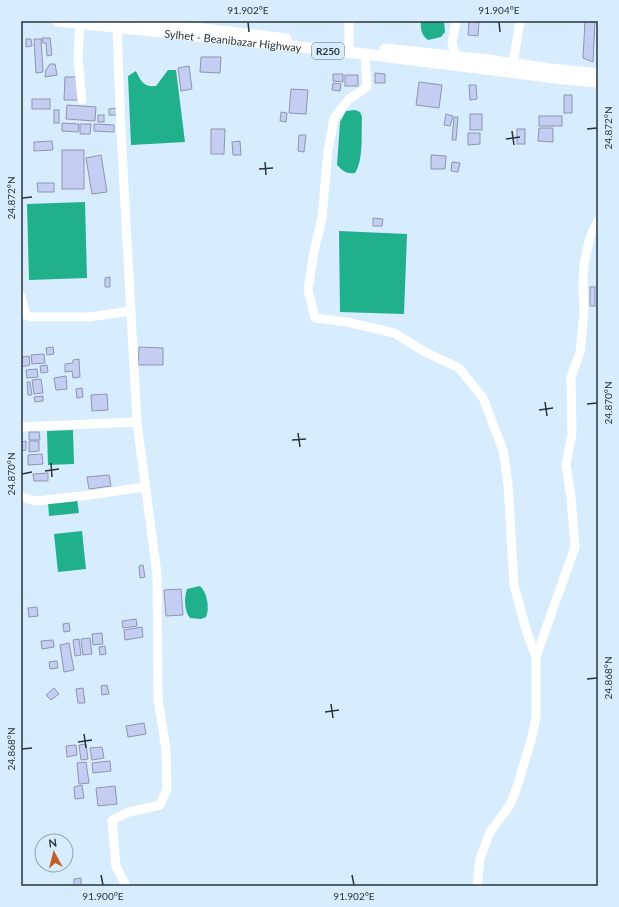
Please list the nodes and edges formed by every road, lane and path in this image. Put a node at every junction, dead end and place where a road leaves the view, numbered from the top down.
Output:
1 (58, 21) edge
2 (136, 21) edge
3 (349, 21) edge
4 (456, 21) edge
5 (520, 21) edge
6 (80, 23) junction
7 (117, 27) junction
8 (349, 46) junction
9 (365, 54) junction
10 (456, 57) junction
11 (513, 64) junction
12 (598, 74) edge
13 (598, 82) edge
14 (82, 100) dead end
15 (598, 221) edge
16 (21, 296) edge
17 (131, 312) junction
18 (138, 422) junction
19 (21, 427) edge
20 (145, 487) junction
21 (21, 496) edge
22 (536, 657) junction
23 (126, 886) edge
24 (477, 886) edge

1 - 6 main road, Sylhet - Beanibazar Highway / R250
2 - 8 main road, Sylhet - Beanibazar Highway / R250
3 - 8 street
4 - 10 street
5 - 11 street
6 - 7 main road, Sylhet - Beanibazar Highway / R250
6 - 14 street
7 - 9 main road, Sylhet - Beanibazar Highway / R250
7 - 17 street
8 - 10 main road, Sylhet - Beanibazar Highway / R250
9 - 13 main road, Sylhet - Beanibazar Highway / R250
9 - 22 street
10 - 11 main road, Sylhet - Beanibazar Highway / R250
11 - 12 main road, Sylhet - Beanibazar Highway / R250
15 - 22 street
16 - 17 street
17 - 18 street
18 - 19 street
18 - 20 street
20 - 21 street
20 - 23 street
22 - 24 street

